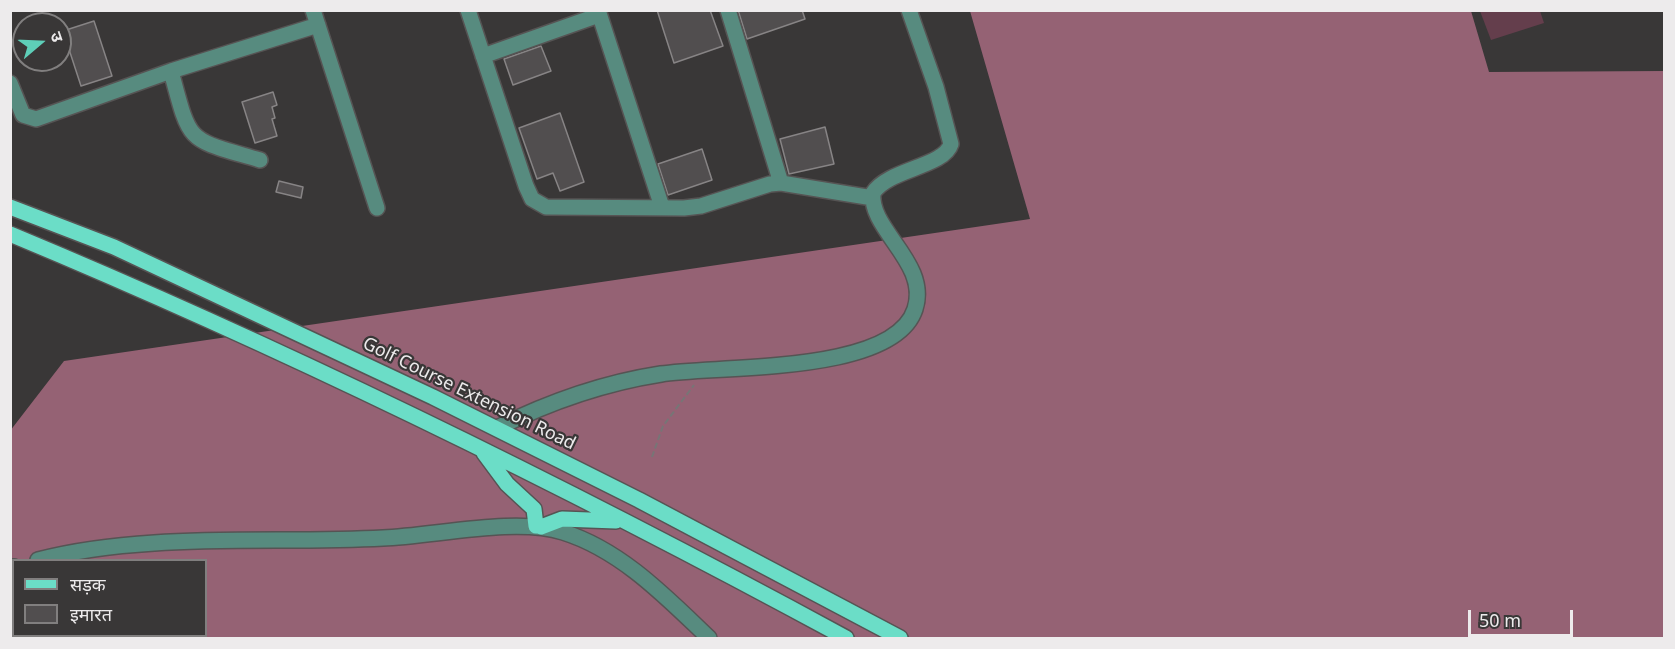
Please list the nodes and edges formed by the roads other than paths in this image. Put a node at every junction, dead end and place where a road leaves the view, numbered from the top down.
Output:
1 (468, 10) edge
2 (728, 10) edge
3 (909, 10) edge
4 (599, 13) edge
5 (315, 18) edge
6 (483, 56) junction
7 (171, 71) junction
8 (10, 83) edge
9 (260, 160) dead end
10 (781, 183) junction
11 (873, 198) junction
12 (10, 207) edge
13 (662, 207) junction
14 (377, 208) dead end
15 (10, 234) edge
16 (311, 339) junction
17 (300, 362) junction
18 (498, 428) junction
19 (482, 450) junction
20 (625, 521) junction
21 (539, 526) junction
22 (704, 534) junction
23 (692, 556) junction
24 (56, 558) edge
25 (709, 639) edge
26 (846, 639) edge
27 (900, 639) edge

1 - 6 street
2 - 10 street
3 - 11 street
4 - 6 street
4 - 13 street
5 - 7 street
5 - 14 street
6 - 13 street
7 - 8 street
7 - 9 street
10 - 11 street
10 - 13 street
11 - 18 street
12 - 16 main road, Golf Course Extension Road
15 - 17 main road
16 - 17 main road
16 - 18 main road, Golf Course Extension Road
17 - 19 main road
18 - 22 main road, Golf Course Extension Road
19 - 20 main road
19 - 21 main road
20 - 21 main road
20 - 23 main road
21 - 24 street
21 - 25 street
22 - 23 main road
22 - 27 main road, Golf Course Extension Road
23 - 26 main road

